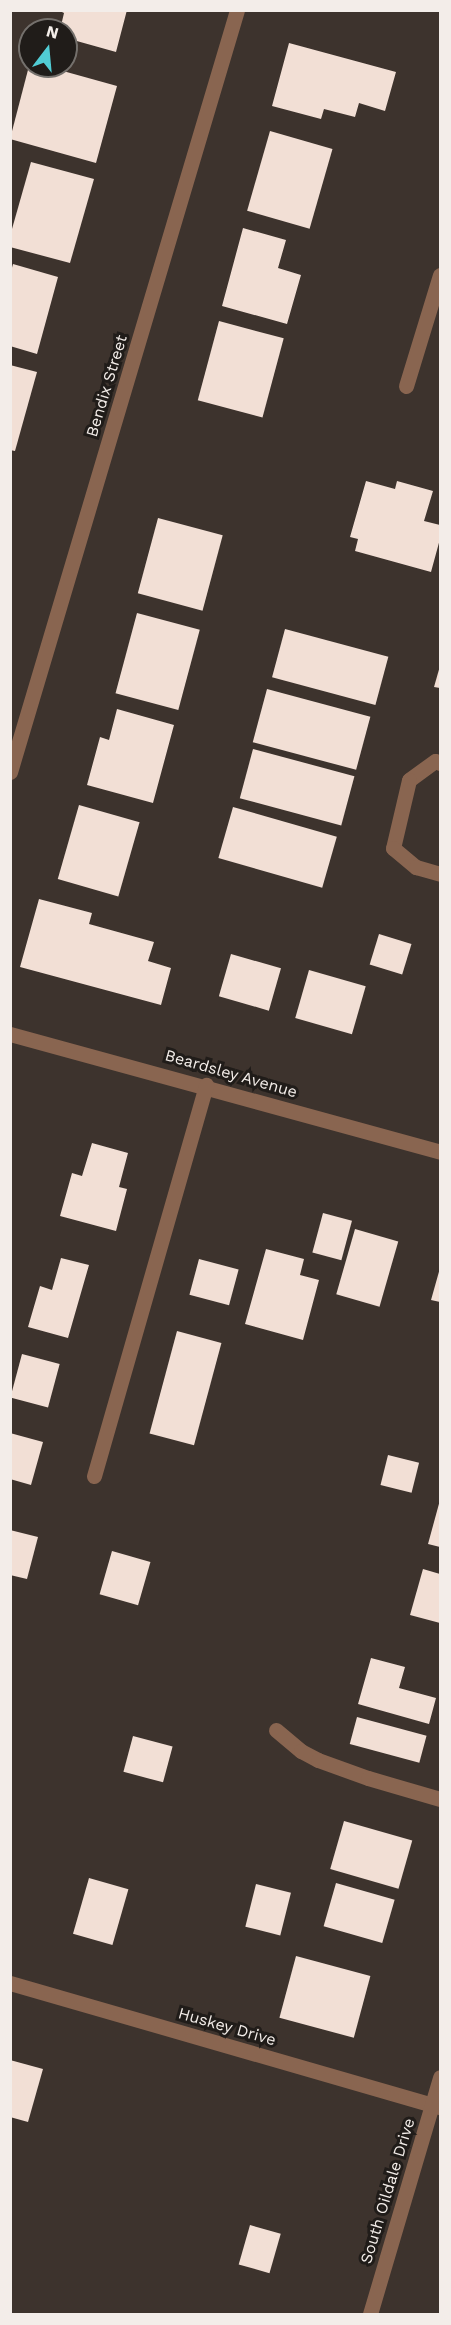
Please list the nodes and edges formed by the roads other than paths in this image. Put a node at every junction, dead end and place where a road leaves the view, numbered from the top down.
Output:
1 (237, 10) edge
2 (441, 275) edge
3 (406, 386) dead end
4 (441, 763) edge
5 (10, 772) edge
6 (441, 874) edge
7 (10, 1034) edge
8 (206, 1085) junction
9 (441, 1152) edge
10 (94, 1476) dead end
11 (276, 1730) dead end
12 (441, 1799) edge
13 (10, 1983) edge
14 (441, 2077) edge
15 (437, 2106) edge
16 (370, 2314) edge

1 - 5 street, Bendix Street
2 - 3 street
4 - 6 street
7 - 8 street, Beardsley Avenue
8 - 9 street, Beardsley Avenue
8 - 10 street
11 - 12 street
13 - 15 street, Huskey Drive
14 - 15 street, South Oildale Drive
15 - 16 street, South Oildale Drive

